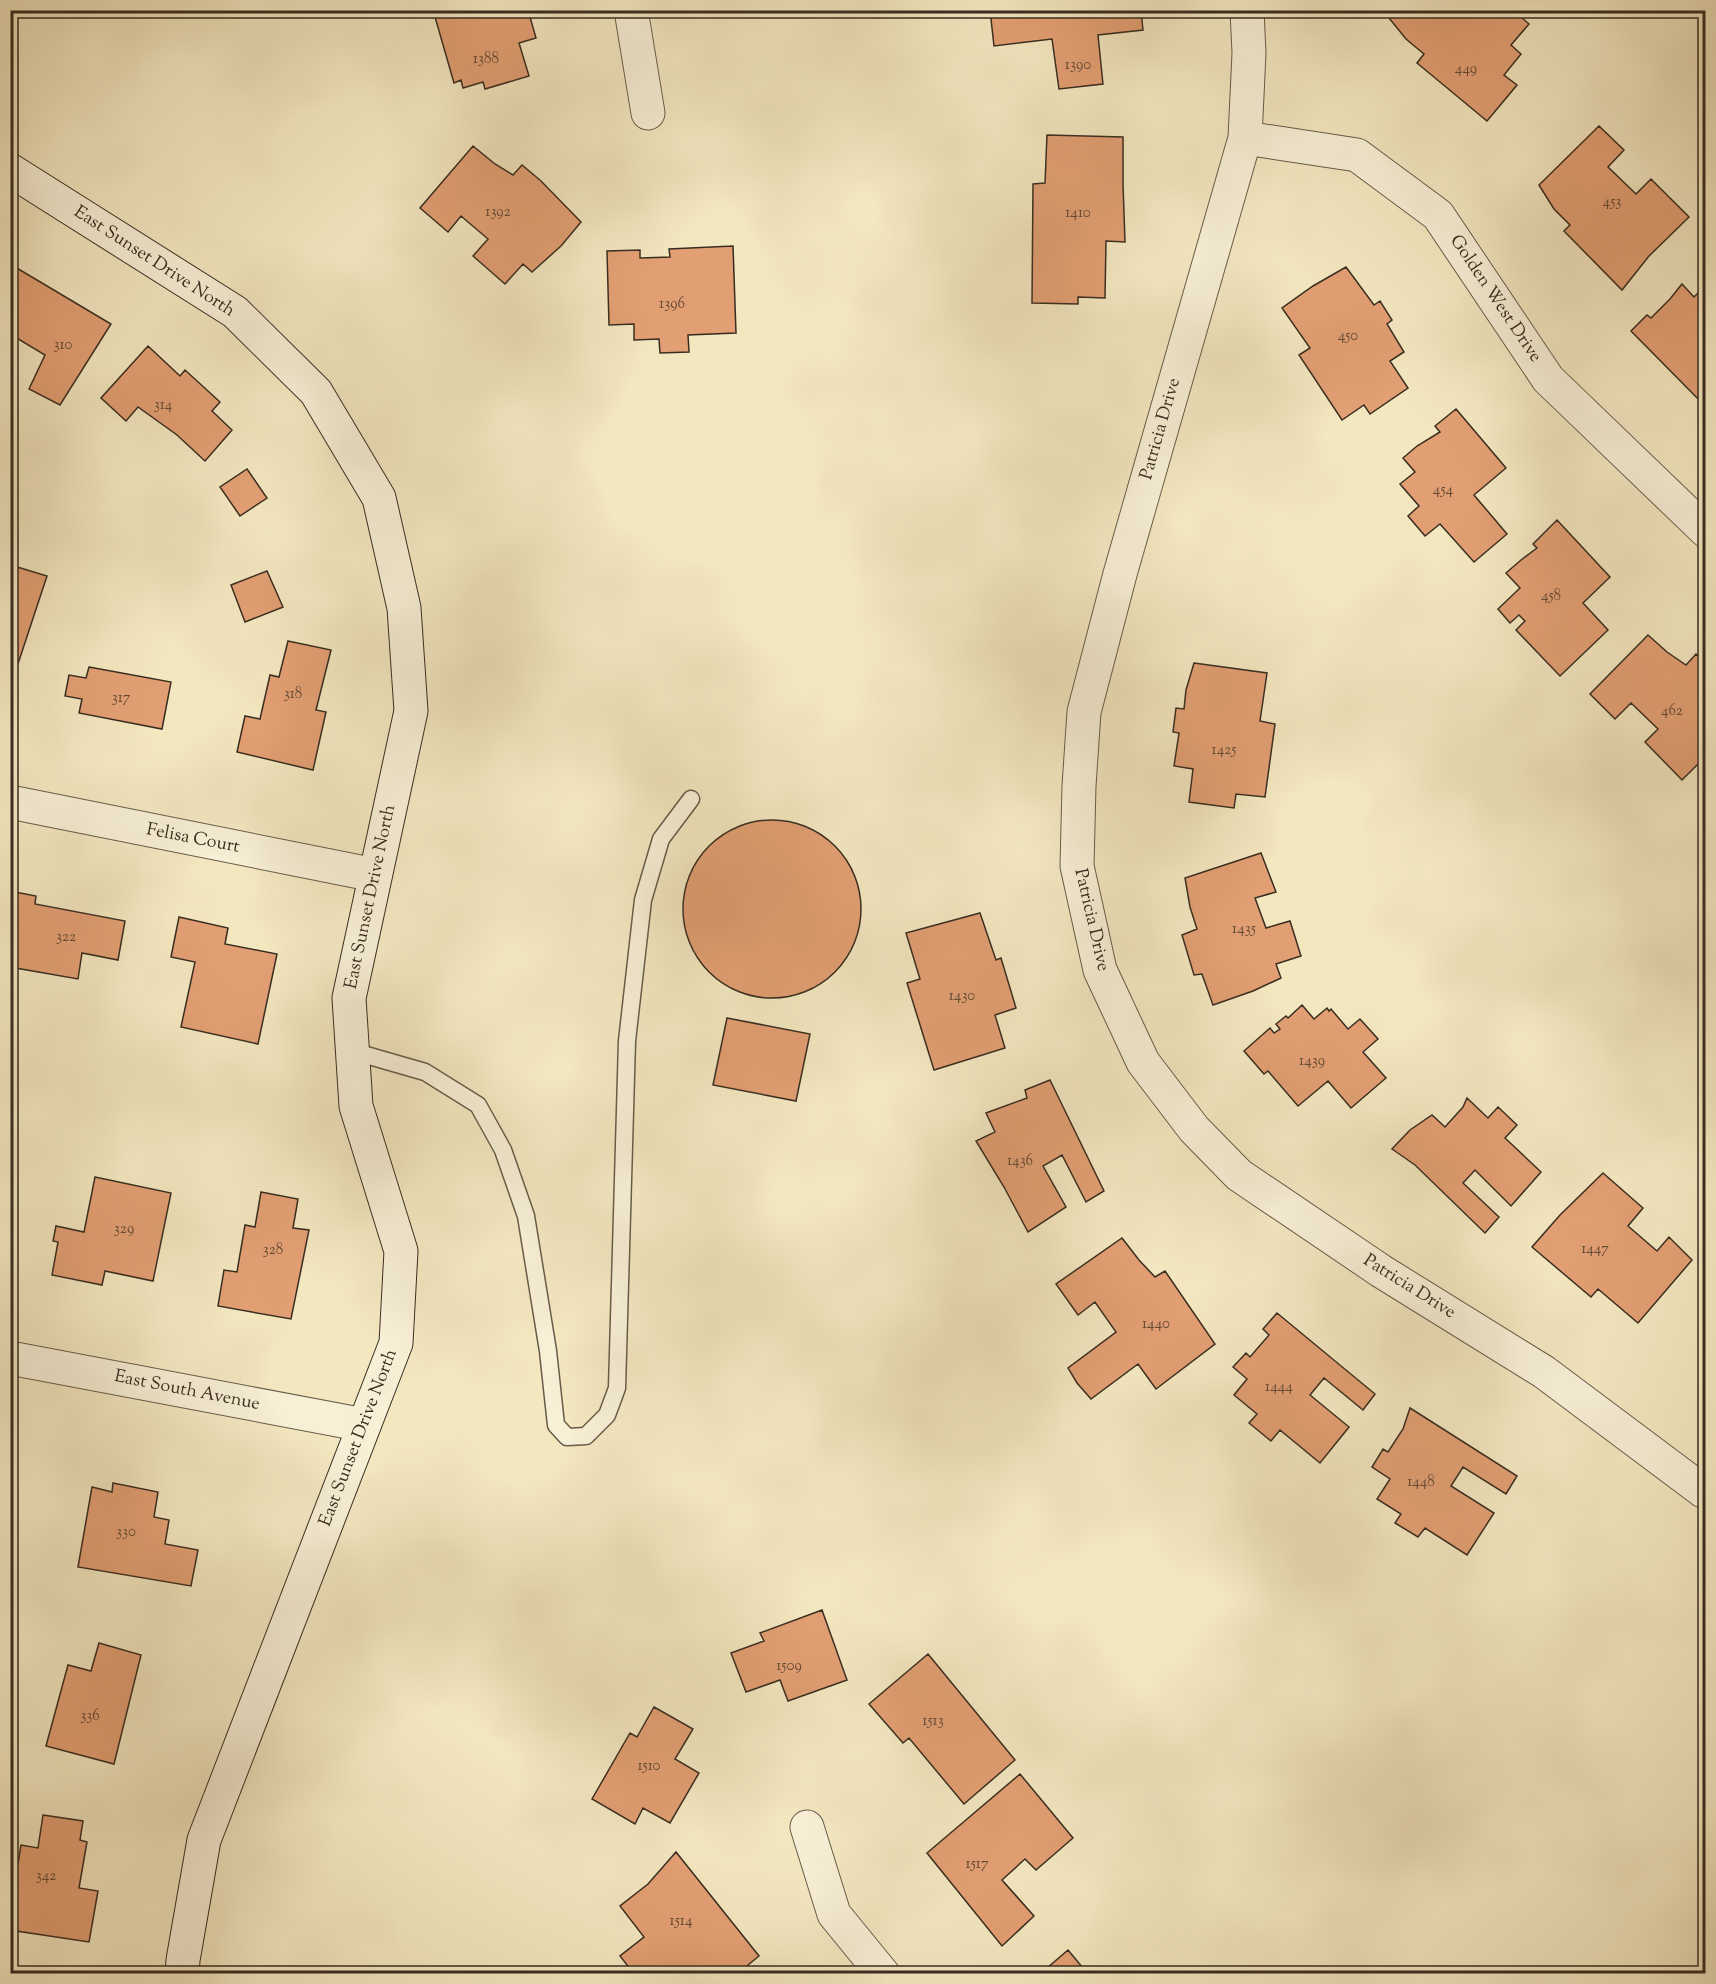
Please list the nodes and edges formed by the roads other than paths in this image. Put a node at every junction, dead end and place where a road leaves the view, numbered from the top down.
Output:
1 (632, 10) edge
2 (1247, 10) edge
3 (648, 113) dead end
4 (1245, 138) junction
5 (10, 170) edge
6 (1706, 531) edge
7 (691, 799) dead end
8 (10, 802) edge
9 (375, 876) junction
10 (352, 1051) junction
11 (10, 1358) edge
12 (364, 1425) junction
13 (1703, 1491) dead end
14 (807, 1827) dead end
15 (182, 1974) edge
16 (883, 1974) edge

1 - 3 street
2 - 4 street, Patricia Drive
4 - 6 street, Golden West Drive
4 - 13 street, Patricia Drive
5 - 9 street, East Sunset Drive North
7 - 10 lane
8 - 9 street, Felisa Court
9 - 10 street, East Sunset Drive North
10 - 12 street, East Sunset Drive North
11 - 12 street, East South Avenue
12 - 15 street, East Sunset Drive North
14 - 16 street

